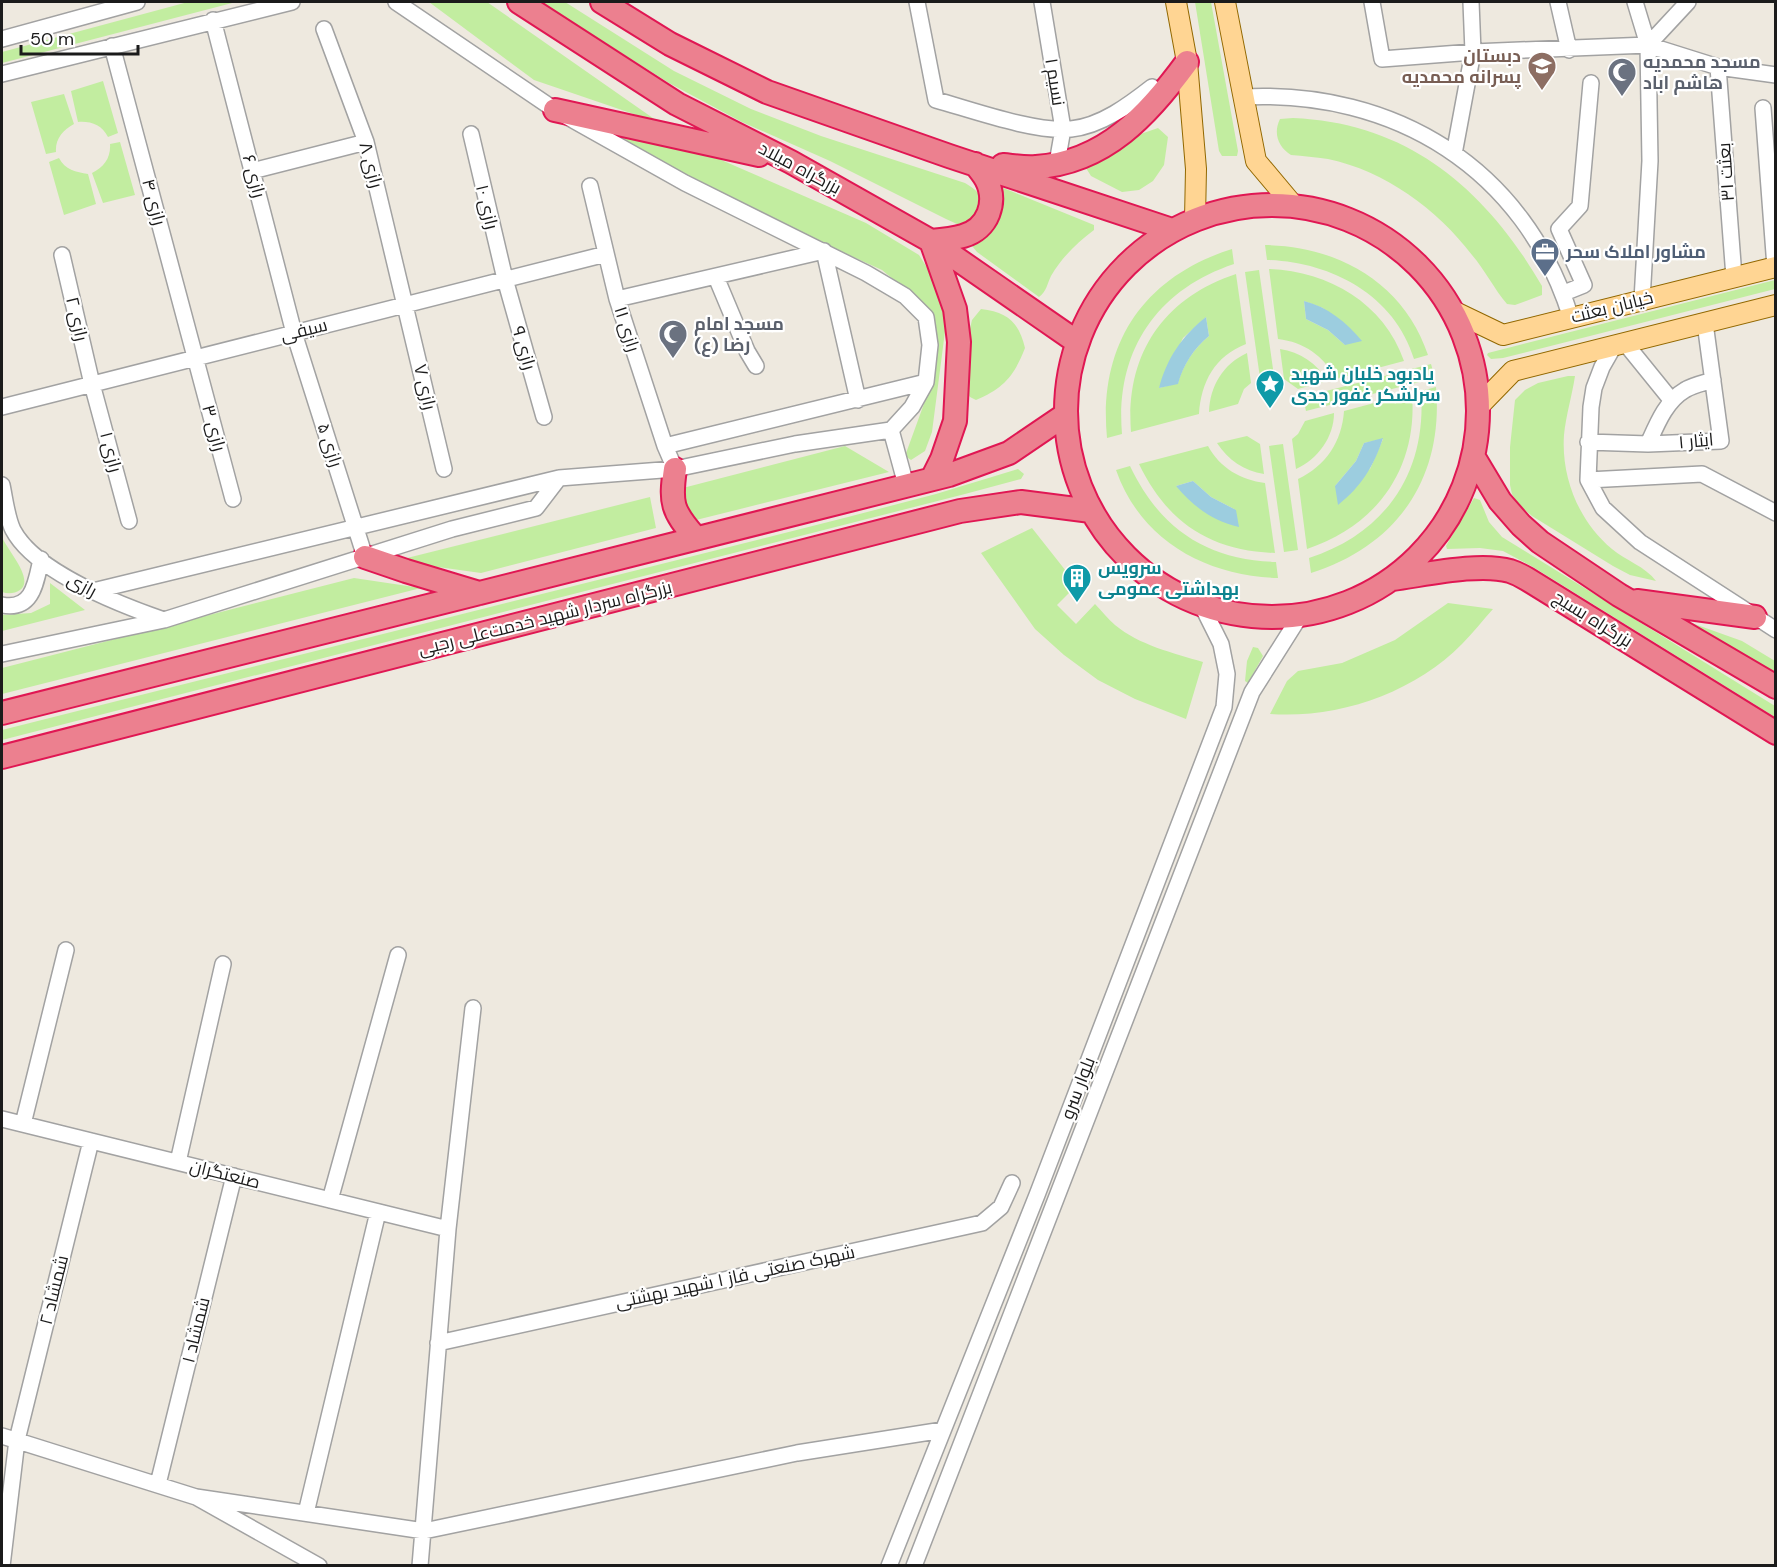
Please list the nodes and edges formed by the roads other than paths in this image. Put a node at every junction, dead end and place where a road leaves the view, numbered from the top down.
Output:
1 (138, 2) edge
2 (292, 2) edge
3 (396, 2) edge
4 (519, 2) edge
5 (602, 2) edge
6 (917, 2) edge
7 (1042, 2) edge
8 (1176, 2) edge
9 (1225, 2) edge
10 (1372, 2) edge
11 (1471, 2) edge
12 (1558, 2) edge
13 (1635, 2) edge
14 (1688, 2) edge
15 (213, 20) junction
16 (324, 29) dead end
17 (2, 39) edge
18 (112, 45) junction
19 (1648, 45) junction
20 (1569, 50) junction
21 (1473, 52) junction
22 (1187, 62) junction
23 (1718, 68) junction
24 (2, 74) edge
25 (1776, 75) edge
26 (1591, 83) dead end
27 (1152, 87) dead end
28 (1242, 97) junction
29 (1763, 108) dead end
30 (555, 110) junction
31 (1063, 129) junction
32 (471, 135) dead end
33 (366, 142) junction
34 (1454, 154) junction
35 (791, 162) junction
36 (1057, 163) junction
37 (975, 164) junction
38 (252, 171) junction
39 (590, 186) dead end
40 (1293, 205) junction
41 (1195, 219) junction
42 (1172, 230) junction
43 (931, 241) junction
44 (824, 251) junction
45 (606, 254) junction
46 (62, 255) dead end
47 (1775, 267) edge
48 (716, 277) junction
49 (1734, 277) junction
50 (505, 279) junction
51 (1564, 293) junction
52 (617, 298) junction
53 (1642, 300) junction
54 (406, 304) junction
55 (1776, 305) edge
56 (1453, 311) junction
57 (1571, 318) junction
58 (1705, 323) junction
59 (294, 333) junction
60 (1077, 342) junction
61 (1619, 344) junction
62 (195, 358) junction
63 (756, 366) dead end
64 (1713, 380) junction
65 (926, 382) junction
66 (92, 384) junction
67 (858, 400) junction
68 (1672, 400) junction
69 (1478, 406) junction
70 (2, 407) edge
71 (1065, 415) junction
72 (544, 417) dead end
73 (891, 430) junction
74 (1588, 442) junction
75 (1648, 444) junction
76 (665, 446) junction
77 (1473, 456) junction
78 (444, 469) dead end
79 (675, 469) junction
80 (559, 478) junction
81 (932, 479) junction
82 (1588, 480) junction
83 (2, 485) edge
84 (906, 485) junction
85 (1776, 497) edge
86 (233, 499) dead end
87 (1752, 499) junction
88 (1090, 511) junction
89 (1776, 513) edge
90 (129, 520) dead end
91 (356, 527) junction
92 (695, 537) junction
93 (365, 557) junction
94 (41, 559) junction
95 (1392, 579) junction
96 (93, 591) junction
97 (480, 594) junction
98 (1626, 599) junction
99 (2, 605) edge
100 (1202, 606) junction
101 (1300, 616) junction
102 (1755, 617) junction
103 (164, 620) junction
104 (1776, 630) edge
105 (2, 654) edge
106 (1776, 687) edge
107 (2, 713) edge
108 (1776, 733) edge
109 (2, 757) edge
110 (66, 950) dead end
111 (398, 955) dead end
112 (223, 964) dead end
113 (473, 1008) dead end
114 (2, 1119) edge
115 (23, 1124) junction
116 (91, 1141) junction
117 (178, 1162) junction
118 (234, 1176) junction
119 (1012, 1184) dead end
120 (330, 1200) junction
121 (378, 1212) junction
122 (448, 1229) junction
123 (438, 1343) junction
124 (943, 1430) junction
125 (9, 1438) edge
126 (158, 1484) junction
127 (196, 1497) junction
128 (306, 1513) junction
129 (424, 1531) junction
130 (2, 1566) edge
131 (319, 1566) edge
132 (420, 1566) edge
133 (889, 1566) edge
134 (914, 1566) edge

1 - 17 street
2 - 15 street
3 - 30 street
4 - 35 highway, بزرگراه میلاد
5 - 37 highway
6 - 31 street
7 - 31 street, نسیم ۱
8 - 22 main road
9 - 28 main road
10 - 21 street
11 - 21 street
12 - 20 street
13 - 19 street
14 - 19 street
15 - 18 street
15 - 38 street, رازی ۶
16 - 33 street, رازی ۸
18 - 24 street
18 - 62 street, رازی ۴
19 - 20 street
19 - 23 street
19 - 53 street
20 - 21 street
21 - 34 street
22 - 36 highway
22 - 41 main road
23 - 25 street
23 - 49 street, بعثت ۳۱
26 - 51 street
27 - 31 street
28 - 34 street
28 - 40 main road
29 - 47 street
30 - 35 highway
30 - 44 street
31 - 36 street, نسیم ۱
32 - 50 street, رازی ۱۰
33 - 38 street
33 - 54 street, رازی ۸
34 - 51 street
35 - 43 highway, بزرگراه میلاد
36 - 37 highway
37 - 42 highway
37 - 43 highway
38 - 59 street, رازی ۶
39 - 45 street, رازی ۱۱
40 - 41 highway
40 - 56 highway
41 - 42 highway
42 - 60 highway
43 - 60 highway, بزرگراه میلاد
43 - 81 highway
44 - 48 street
44 - 65 street
44 - 67 street
45 - 50 street, سیفی
45 - 52 street, رازی ۱۱
46 - 66 street, رازی ۲
47 - 49 main road, خیابان بعثت
48 - 52 street
48 - 63 street
49 - 53 main road, خیابان بعثت
50 - 54 street, سیفی
50 - 72 street, رازی ۹
51 - 57 street
52 - 76 street, رازی ۱۱
53 - 57 main road, خیابان بعثت
54 - 59 street, سیفی
54 - 78 street, رازی ۷
55 - 58 main road
56 - 57 main road, خیابان بعثت
56 - 69 highway
58 - 61 main road
58 - 64 street, ایثار ۱
59 - 62 street, سیفی
59 - 91 street, رازی ۵
60 - 71 highway
61 - 68 street
61 - 69 main road
61 - 74 street
62 - 66 street, سیفی
62 - 86 street, رازی ۳
64 - 68 street, ایثار ۱
64 - 75 street, ایثار ۱
65 - 67 street
65 - 73 street
66 - 70 street, سیفی
66 - 90 street, رازی ۱
67 - 76 street
68 - 75 street, ایثار ۱
69 - 77 highway
71 - 81 highway
71 - 88 highway
73 - 79 street
73 - 84 street
74 - 75 street, ایثار ۱
74 - 82 street
76 - 79 street, رازی ۱۱
77 - 95 highway
77 - 98 highway, بزرگراه بسیج
79 - 80 street
79 - 92 highway
80 - 91 street
80 - 93 street
81 - 84 highway
82 - 87 street
82 - 102 street
83 - 94 street, رازی
84 - 92 highway
85 - 87 street
87 - 89 street
88 - 100 highway
88 - 109 highway, بزرگراه سردار شهید خدمت‌علی رجبی
91 - 93 street, رازی ۵
91 - 96 street
92 - 97 highway
93 - 97 highway
93 - 103 street
94 - 96 street, رازی
94 - 99 street
95 - 101 highway
95 - 108 highway, بزرگراه بسیج
96 - 103 street, رازی
97 - 107 highway
98 - 102 highway
98 - 106 highway, بزرگراه بسیج
100 - 101 highway
100 - 124 street, بلوار سرو
101 - 134 street, بلوار سرو
102 - 104 street
103 - 105 street
110 - 115 street
111 - 120 street
112 - 117 street
113 - 122 street
114 - 115 street, صنعتگران
115 - 116 street, صنعتگران
116 - 117 street, صنعتگران
116 - 125 street, شمشاد ۲
117 - 118 street, صنعتگران
118 - 120 street, صنعتگران
118 - 126 street, شمشاد ۱
119 - 123 street, شهرک صنعتی فاز ۱ شهید بهشتی
120 - 121 street, صنعتگران
121 - 122 street, صنعتگران
121 - 128 street
122 - 123 street
123 - 129 street
124 - 129 street
124 - 133 street, بلوار سرو
125 - 126 street
125 - 130 street, شمشاد ۲
126 - 127 street
127 - 128 street
127 - 131 street
128 - 129 street
129 - 132 street

